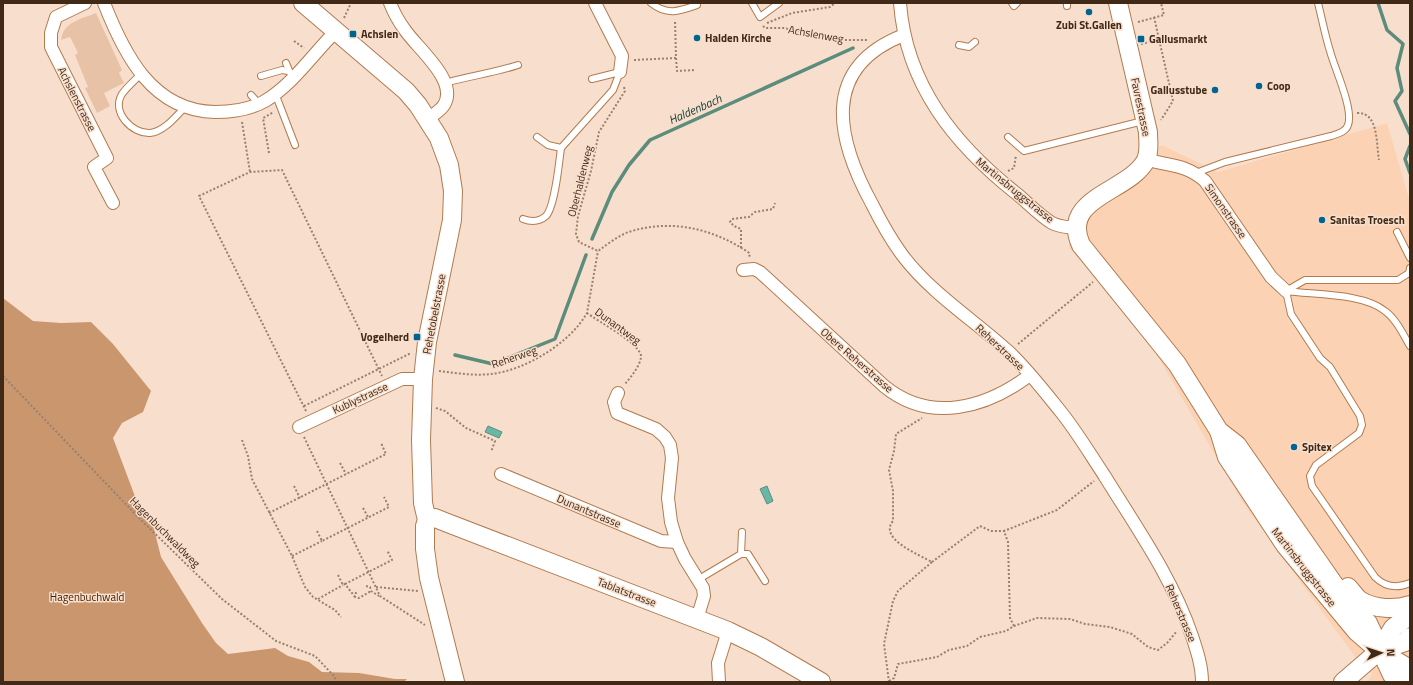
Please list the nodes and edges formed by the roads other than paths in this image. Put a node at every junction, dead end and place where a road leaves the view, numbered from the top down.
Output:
1 (85, 3) edge
2 (104, 3) edge
3 (303, 3) edge
4 (390, 3) edge
5 (595, 3) edge
6 (651, 3) edge
7 (752, 3) edge
8 (779, 3) edge
9 (900, 3) edge
10 (1012, 3) edge
11 (1017, 3) edge
12 (1118, 3) edge
13 (1318, 3) edge
14 (697, 5) dead end
15 (338, 27) junction
16 (904, 35) junction
17 (975, 42) dead end
18 (959, 45) dead end
19 (286, 63) dead end
20 (518, 65) dead end
21 (620, 72) junction
22 (141, 74) junction
23 (291, 74) junction
24 (261, 76) dead end
25 (592, 79) dead end
26 (445, 83) junction
27 (275, 92) junction
28 (251, 95) dead end
29 (259, 104) junction
30 (185, 107) junction
31 (428, 119) junction
32 (1152, 122) junction
33 (537, 137) dead end
34 (1008, 137) dead end
35 (295, 145) dead end
36 (561, 148) junction
37 (1146, 159) junction
38 (1196, 173) junction
39 (113, 203) dead end
40 (522, 220) dead end
41 (1076, 228) junction
42 (1397, 232) dead end
43 (1410, 258) edge
44 (1410, 268) edge
45 (743, 270) road end
46 (1286, 291) junction
47 (1410, 346) edge
48 (430, 375) junction
49 (1030, 375) junction
50 (618, 393) road end
51 (299, 427) road end
52 (1219, 431) junction
53 (501, 474) dead end
54 (427, 520) junction
55 (742, 532) dead end
56 (677, 542) junction
57 (741, 554) junction
58 (1312, 554) junction
59 (699, 579) junction
60 (765, 581) dead end
61 (1410, 583) edge
62 (1410, 605) edge
63 (1410, 615) edge
64 (697, 619) junction
65 (728, 631) junction
66 (1410, 637) edge
67 (1379, 651) junction
68 (1410, 673) edge
69 (456, 682) edge
70 (719, 682) edge
71 (821, 682) edge
72 (1202, 682) edge
73 (1343, 682) edge
74 (1398, 682) edge

1 - 39 street, Achslenstrasse
2 - 22 street
3 - 15 street, Rehetobelstrasse
4 - 26 street
5 - 21 street
6 - 14 lane
7 - 8 lane
9 - 16 street, Martinsbruggstrasse
10 - 11 lane
12 - 32 street, Favrestrasse
13 - 38 lane
15 - 23 street
15 - 31 street, Rehetobelstrasse
16 - 41 street, Martinsbruggstrasse
16 - 49 street, Reherstrasse
17 - 18 lane
19 - 23 lane
20 - 26 lane
21 - 25 lane
21 - 36 lane
22 - 30 street
22 - 30 lane
23 - 24 lane
23 - 27 street
26 - 31 street
27 - 29 street
27 - 35 lane
28 - 29 lane
29 - 30 street
31 - 48 street, Rehetobelstrasse
32 - 34 lane
32 - 37 street, Favrestrasse
33 - 36 lane
36 - 40 lane
37 - 38 street, Simonstrasse
37 - 41 street
38 - 46 street, Simonstrasse
41 - 52 street, Martinsbruggstrasse
42 - 43 lane
44 - 46 lane
45 - 49 street, Obere Reherstrasse
46 - 47 lane
46 - 61 lane
48 - 51 street, Kublystrasse
48 - 54 street, Rehetobelstrasse
49 - 72 street, Reherstrasse
50 - 56 street
52 - 58 street, Martinsbruggstrasse
52 - 67 street, Martinsbruggstrasse
53 - 56 street, Dunantstrasse
54 - 64 street, Tablatstrasse
54 - 69 street, Rehetobelstrasse
55 - 57 lane
56 - 59 street
57 - 59 lane
57 - 60 lane
58 - 62 street, Martinsbruggstrasse
58 - 67 street, Martinsbruggstrasse
59 - 64 street
63 - 67 street
64 - 65 street, Tablatstrasse
65 - 70 street
65 - 71 street, Tablatstrasse
66 - 67 street
67 - 68 street, Martinsbruggstrasse
67 - 73 street
67 - 74 street, Martinsbruggstrasse

